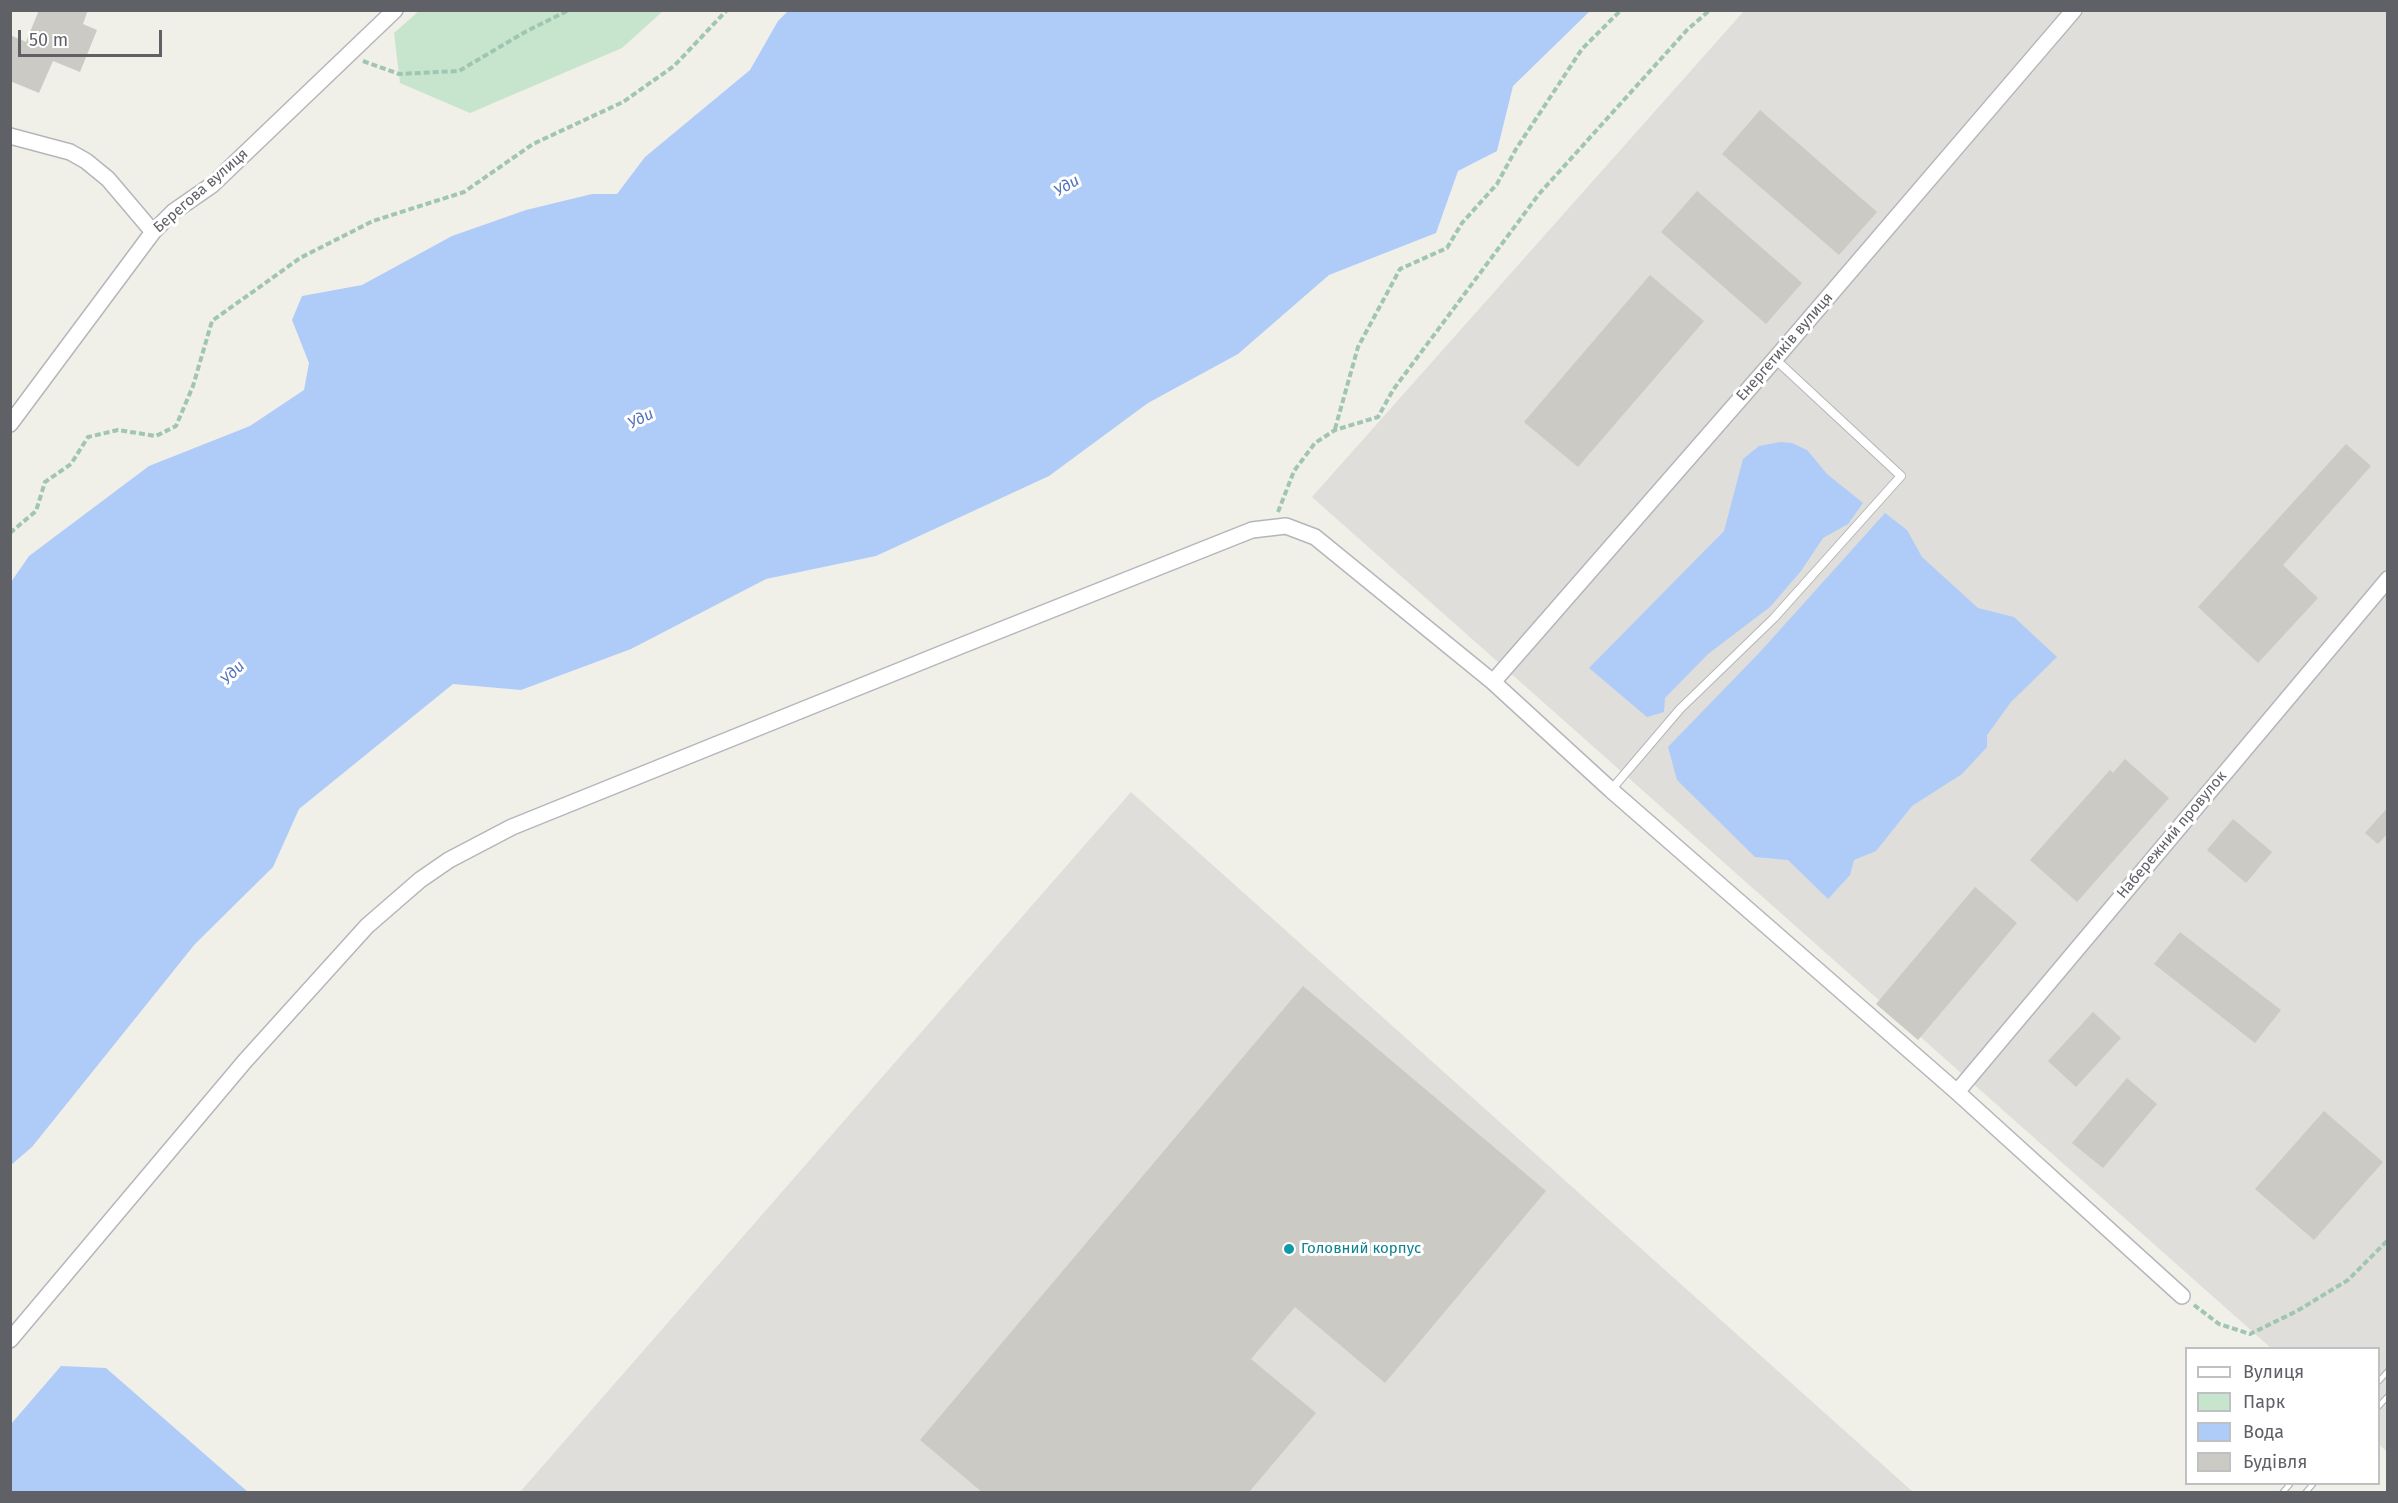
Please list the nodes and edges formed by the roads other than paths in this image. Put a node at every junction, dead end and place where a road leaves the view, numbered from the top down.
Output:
1 (395, 10) edge
2 (2074, 10) edge
3 (10, 136) edge
4 (153, 232) junction
5 (1775, 360) junction
6 (10, 424) edge
7 (2388, 579) edge
8 (1493, 681) junction
9 (1611, 790) junction
10 (1957, 1092) junction
11 (2182, 1296) road end
12 (10, 1340) edge

1 - 4 street, Берегова вулиця
2 - 5 street, Енергетиків вулиця
3 - 4 street
4 - 6 street, Берегова вулиця
5 - 8 street, Енергетиків вулиця
5 - 9 lane
7 - 10 street, Набережний провулок
8 - 9 street
8 - 12 street
9 - 10 street
10 - 11 street

